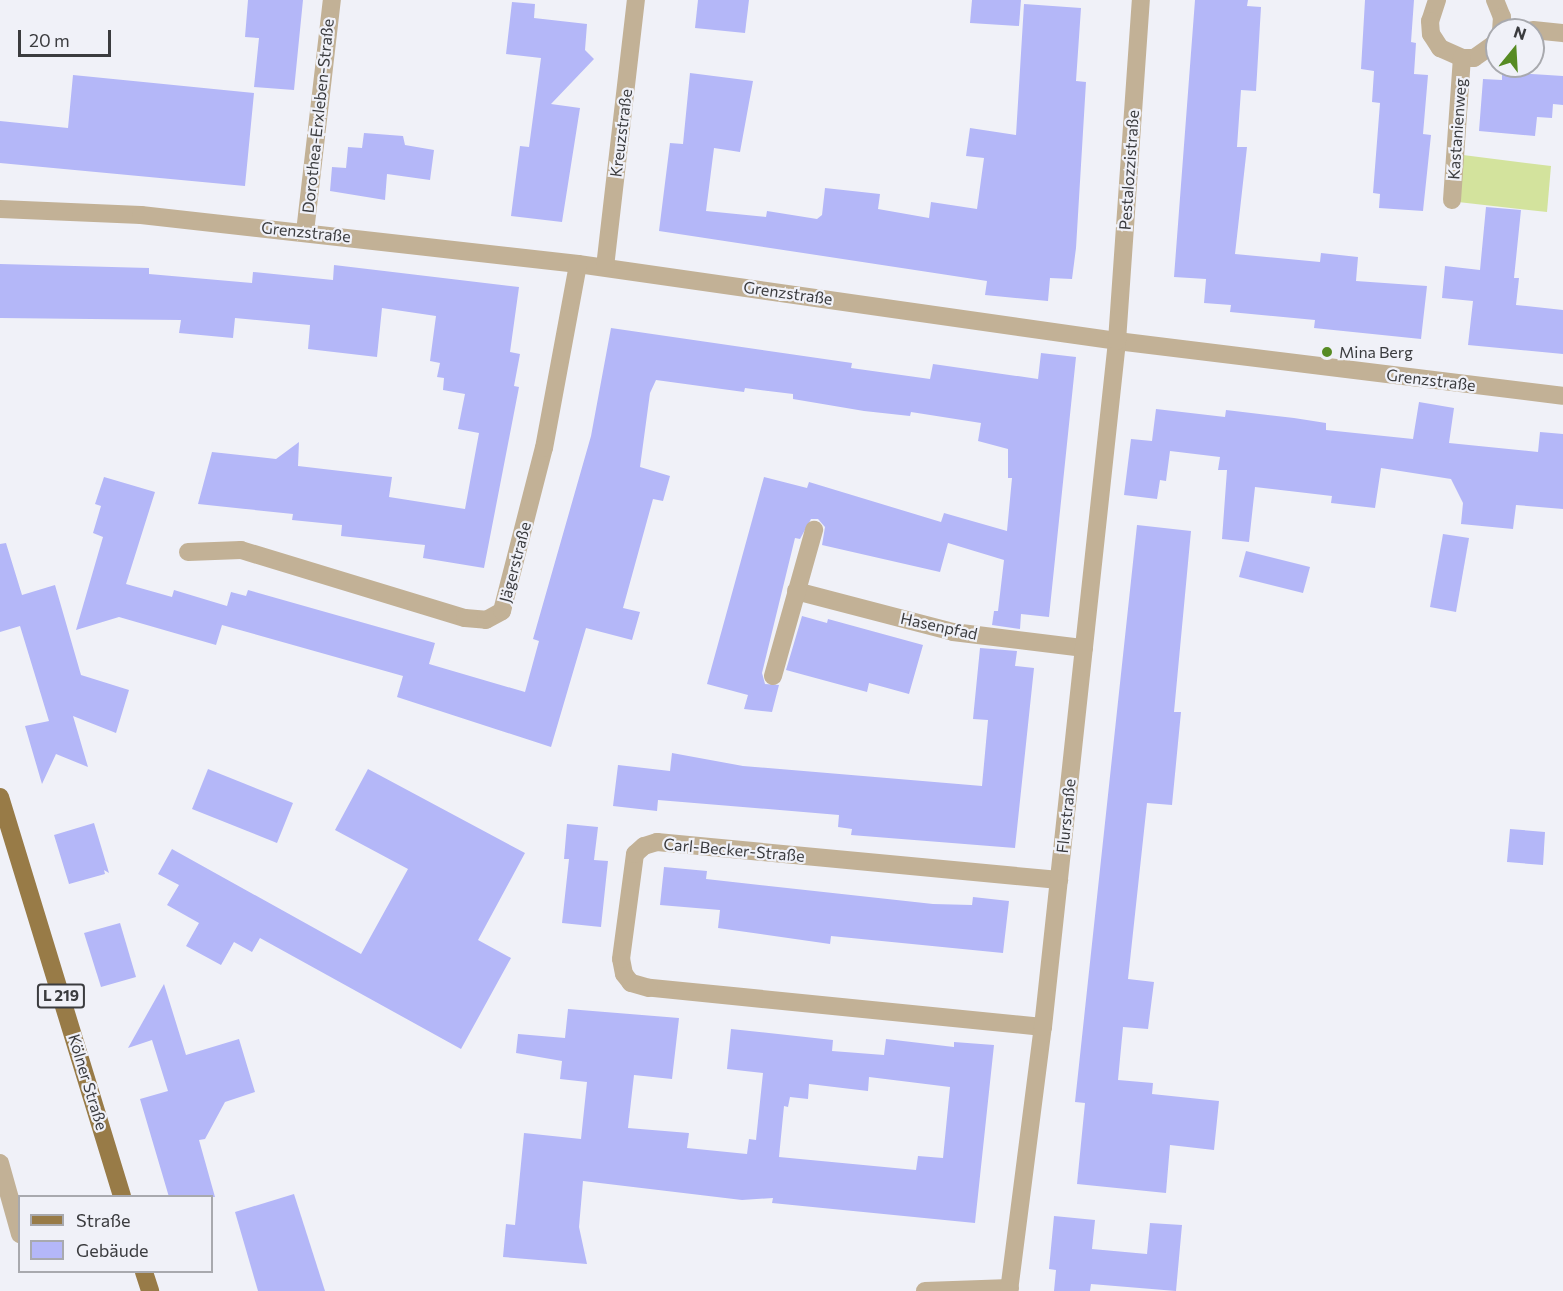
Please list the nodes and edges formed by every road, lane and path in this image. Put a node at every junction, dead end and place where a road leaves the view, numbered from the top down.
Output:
1 (332, 0) edge
2 (636, 0) edge
3 (1141, 0) edge
4 (1437, 0) edge
5 (1495, 0) edge
6 (1498, 18) edge
7 (1545, 31) edge
8 (1563, 33) edge
9 (1485, 47) edge
10 (1462, 58) junction
11 (1452, 200) dead end
12 (4, 210) edge
13 (305, 232) junction
14 (578, 264) junction
15 (605, 267) junction
16 (1117, 341) junction
17 (1563, 396) edge
18 (814, 530) dead end
19 (188, 552) dead end
20 (796, 591) junction
21 (1083, 648) junction
22 (772, 676) dead end
23 (0, 796) edge
24 (1059, 880) junction
25 (1043, 1027) junction
26 (0, 1163) edge
27 (121, 1195) edge
28 (18, 1227) edge
29 (144, 1273) edge
30 (1010, 1290) edge
31 (150, 1291) edge
32 (925, 1291) edge

1 - 13 street, Dorothea-Erxleben-Straße
2 - 15 street, Kreuzstraße
3 - 16 street, Pestalozzistraße
4 - 10 street, Kastanienweg
5 - 6 street
7 - 8 street
9 - 10 street, Kastanienweg
10 - 11 street, Kastanienweg
12 - 13 street, Grenzstraße
13 - 14 street, Grenzstraße
14 - 15 street, Grenzstraße
14 - 19 street, Jägerstraße
15 - 16 street, Grenzstraße
16 - 17 street, Grenzstraße
16 - 21 street, Flurstraße
18 - 20 street
20 - 21 street, Hasenpfad
20 - 22 street
21 - 24 street, Flurstraße
23 - 27 main road, Kölner Straße / L 219
24 - 25 street, Flurstraße
24 - 25 street, Carl-Becker-Straße
25 - 30 street, Flurstraße
26 - 28 street
29 - 31 main road
30 - 32 street

